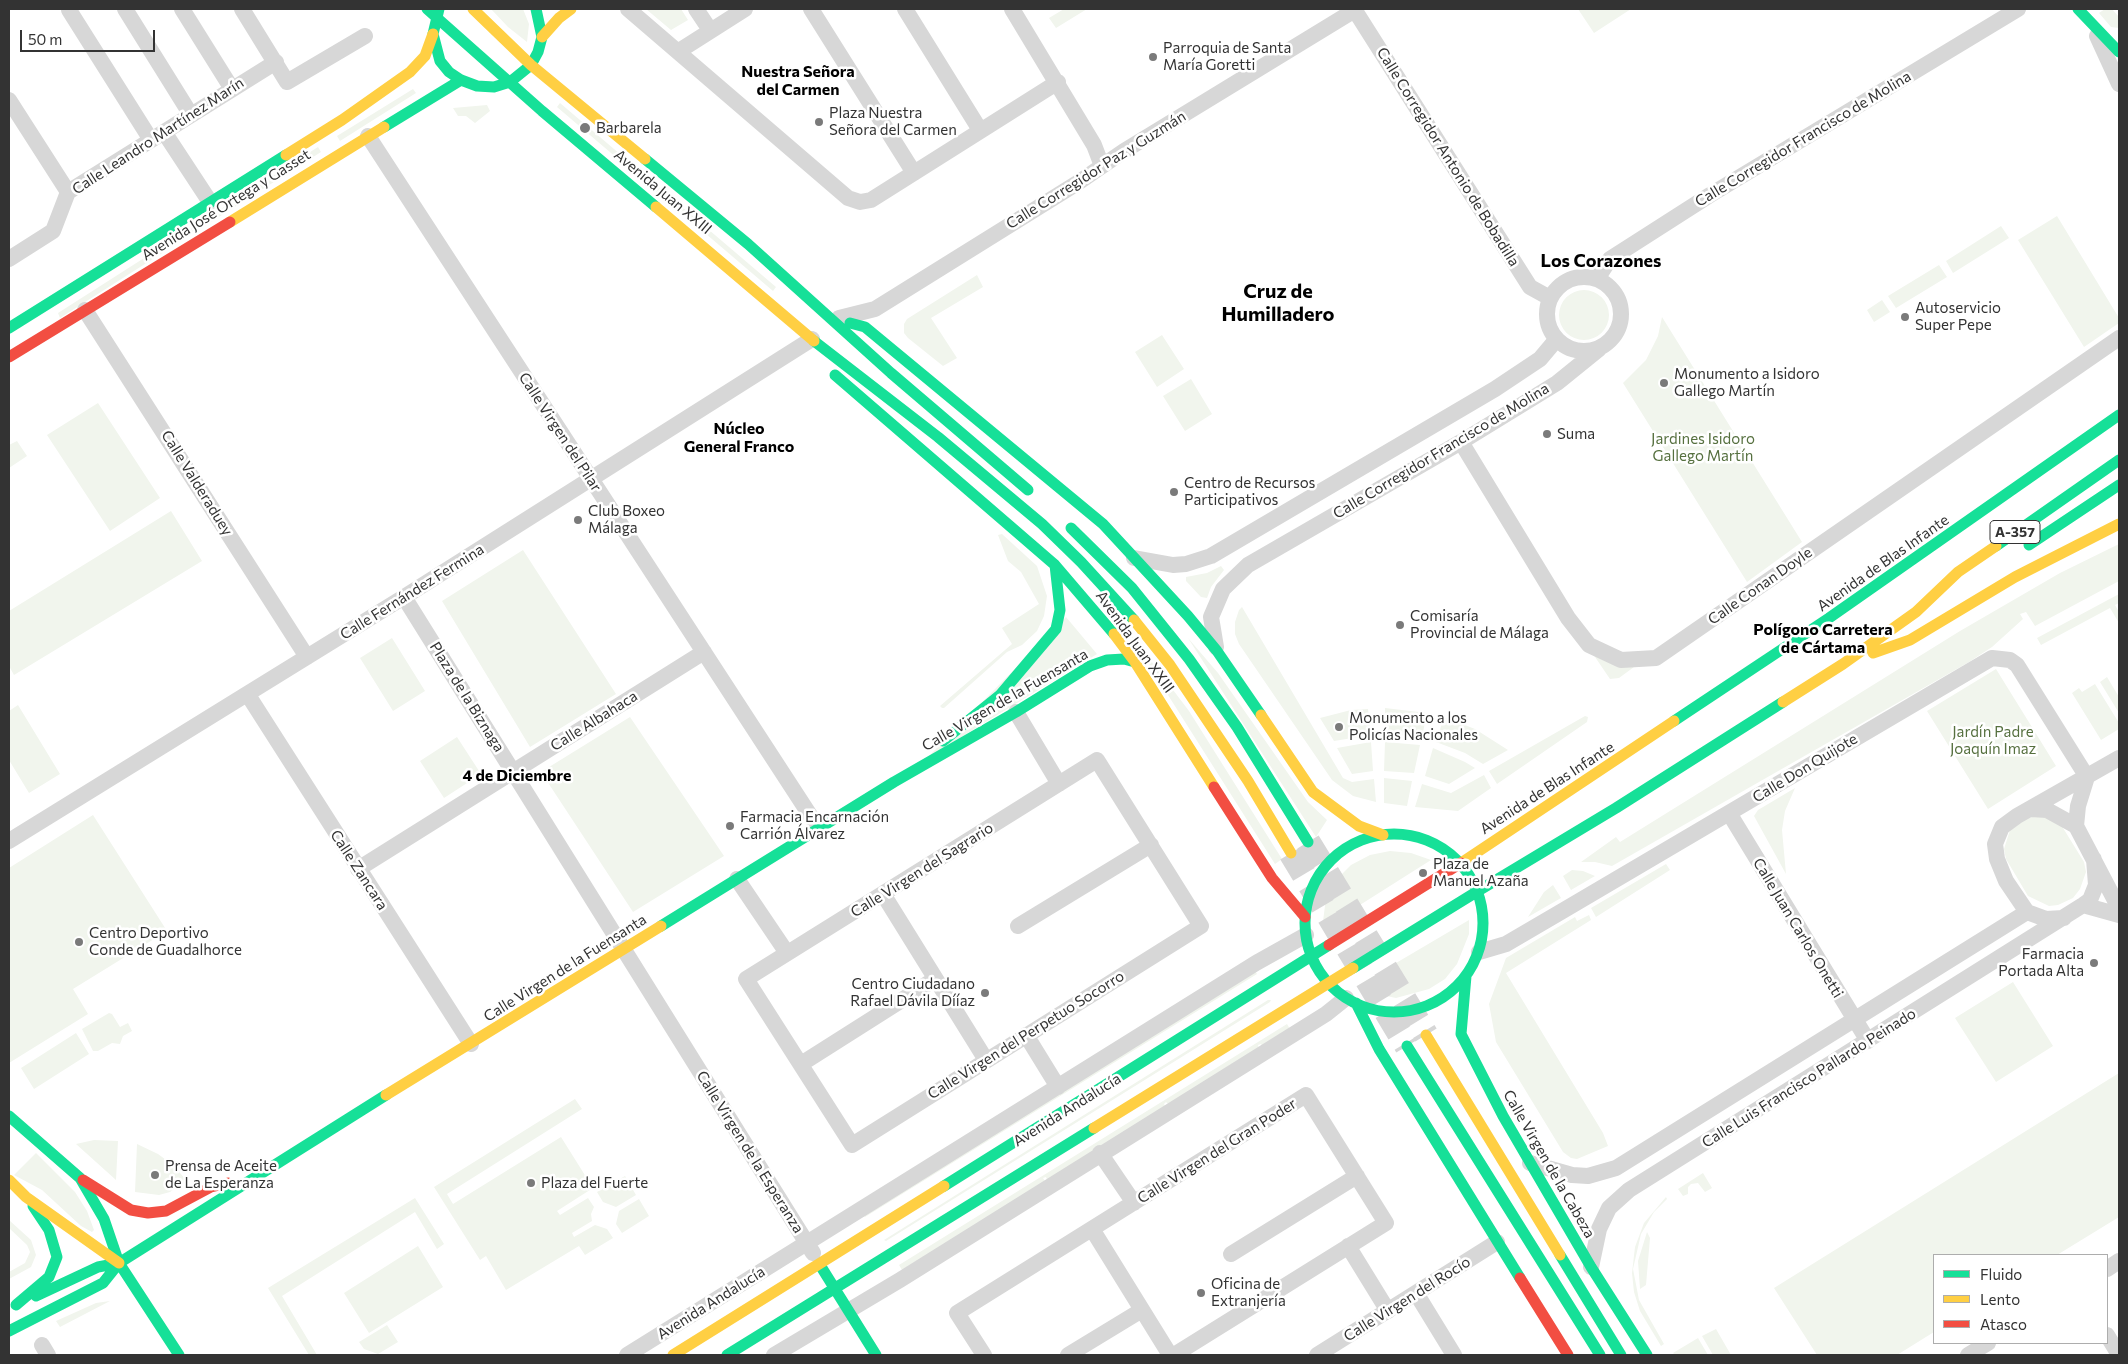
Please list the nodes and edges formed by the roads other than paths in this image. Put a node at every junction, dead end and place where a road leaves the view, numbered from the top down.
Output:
1 (125, 9) edge
2 (182, 9) edge
3 (242, 9) edge
4 (472, 9) edge
5 (536, 9) edge
6 (571, 9) edge
7 (628, 9) edge
8 (696, 9) edge
9 (745, 9) edge
10 (811, 9) edge
11 (905, 9) edge
12 (1012, 9) edge
13 (1355, 9) edge
14 (2018, 9) edge
15 (69, 10) dead end
16 (434, 11) edge
17 (2084, 14) edge
18 (710, 30) junction
19 (433, 34) junction
20 (365, 36) dead end
21 (542, 37) junction
22 (679, 51) junction
23 (2119, 52) edge
24 (276, 62) junction
25 (531, 65) junction
26 (461, 80) junction
27 (510, 82) junction
28 (1058, 82) junction
29 (2119, 84) edge
30 (232, 89) junction
31 (9, 100) edge
32 (190, 115) junction
33 (980, 130) junction
34 (157, 136) junction
35 (368, 136) junction
36 (1102, 166) junction
37 (914, 173) junction
38 (68, 192) junction
39 (210, 202) junction
40 (9, 259) edge
41 (1597, 279) junction
42 (1550, 298) junction
43 (86, 310) junction
44 (9, 328) edge
45 (822, 329) junction
46 (2119, 338) edge
47 (1556, 340) junction
48 (1599, 349) junction
49 (9, 357) edge
50 (2119, 415) edge
51 (1461, 442) junction
52 (2119, 460) edge
53 (591, 480) junction
54 (2119, 486) edge
55 (1037, 497) dead end
56 (1277, 517) junction
57 (1066, 523) dead end
58 (2119, 524) edge
59 (1278, 547) junction
60 (2022, 549) dead end
61 (1134, 558) junction
62 (1055, 565) junction
63 (1957, 590) dead end
64 (404, 597) junction
65 (1916, 612) junction
66 (1217, 651) junction
67 (704, 652) junction
68 (307, 657) junction
69 (1135, 662) junction
70 (1843, 664) junction
71 (248, 695) junction
72 (1016, 712) junction
73 (2119, 758) edge
74 (514, 772) junction
75 (2087, 777) junction
76 (894, 782) junction
77 (1060, 784) junction
78 (2031, 809) junction
79 (1729, 813) junction
80 (2076, 826) junction
81 (819, 829) junction
82 (1383, 835) junction
83 (9, 841) edge
84 (1308, 842) tunnel mouth
85 (1151, 845) junction
86 (1291, 853) tunnel mouth
87 (2094, 860) junction
88 (1461, 863) junction
89 (358, 869) junction
90 (738, 879) junction
91 (1478, 891) junction
92 (883, 894) junction
93 (2083, 906) junction
94 (2119, 908) edge
95 (2026, 912) junction
96 (2119, 915) edge
97 (1305, 917) junction
98 (2064, 918) junction
99 (1018, 926) dead end
100 (1306, 935) junction
101 (622, 950) junction
102 (1479, 952) junction
103 (788, 953) junction
104 (1312, 956) junction
105 (1466, 976) junction
106 (935, 979) junction
107 (1329, 983) junction
108 (1351, 1000) junction
109 (1854, 1020) junction
110 (1026, 1035) junction
111 (1426, 1035) tunnel mouth
112 (1868, 1041) junction
113 (471, 1044) junction
114 (1407, 1046) tunnel mouth
115 (986, 1060) junction
116 (801, 1064) junction
117 (1058, 1087) junction
118 (9, 1116) edge
119 (1100, 1153) junction
120 (1530, 1163) junction
121 (1356, 1176) junction
122 (80, 1178) junction
123 (252, 1178) junction
124 (9, 1180) edge
125 (26, 1197) junction
126 (1134, 1203) junction
127 (1092, 1229) junction
128 (1497, 1242) junction
129 (808, 1243) junction
130 (1348, 1246) junction
131 (1231, 1254) dead end
132 (2119, 1261) edge
133 (119, 1263) junction
134 (820, 1265) junction
135 (1591, 1267) junction
136 (2108, 1268) edge
137 (835, 1288) junction
138 (1416, 1293) junction
139 (12, 1307) edge
140 (1142, 1310) junction
141 (1388, 1310) junction
142 (849, 1311) junction
143 (9, 1331) edge
144 (2108, 1337) edge
145 (1986, 1344) edge
146 (179, 1355) edge
147 (627, 1355) edge
148 (673, 1355) edge
149 (727, 1355) edge
150 (774, 1355) edge
151 (876, 1355) edge
152 (984, 1355) edge
153 (1068, 1355) edge
154 (1172, 1355) edge
155 (1317, 1355) edge
156 (1454, 1355) edge
157 (1568, 1355) edge
158 (1600, 1355) edge
159 (1621, 1355) edge
160 (1647, 1355) edge
161 (1968, 1355) edge
162 (2119, 1355) edge

1 - 32 street
2 - 30 street
3 - 24 street
4 - 25 main road, Avenida Juan XXIII
5 - 21 main road
6 - 21 main road
7 - 22 street
8 - 18 street
9 - 18 street
10 - 37 street
11 - 33 street
12 - 28 street
13 - 36 street, Calle Corregidor Paz y Guzmán
13 - 42 street, Calle Corregidor Antonio de Bobadilla
14 - 41 street, Calle Corregidor Francisco de Molina
15 - 34 street
16 - 19 main road
16 - 27 main road, Avenida Juan XXIII
17 - 23 main road
17 - 29 street
18 - 22 street
19 - 26 main road
19 - 39 main road, Avenida José Ortega y Gasset
20 - 24 street
21 - 25 main road
22 - 37 street
24 - 30 street, Calle Leandro Martínez Marín
25 - 27 main road
25 - 45 main road, Avenida Juan XXIII
26 - 27 main road
26 - 35 main road, Avenida José Ortega y Gasset
27 - 45 main road, Avenida Juan XXIII
28 - 33 street
28 - 36 street
30 - 32 street, Calle Leandro Martínez Marín
31 - 38 street
32 - 34 street, Calle Leandro Martínez Marín
33 - 37 street
34 - 38 street, Calle Leandro Martínez Marín
34 - 39 street
35 - 43 main road, Avenida José Ortega y Gasset
35 - 53 street, Calle Virgen del Pilar
36 - 45 street, Calle Corregidor Paz y Guzmán
38 - 40 street, Calle Leandro Martínez Marín
39 - 44 main road, Avenida José Ortega y Gasset
41 - 42 street
41 - 48 street
42 - 47 street
43 - 49 main road, Avenida José Ortega y Gasset
43 - 68 street, Calle Valderaduey
45 - 53 street, Calle Fernández Fermina
45 - 55 main road, Avenida Juan XXIII
45 - 61 main road, Avenida Juan XXIII
45 - 62 main road, Avenida Juan XXIII
45 - 86 main road, Avenida Juan XXIII
46 - 51 street, Calle Conan Doyle
47 - 48 street
47 - 56 street, Calle Corregidor Francisco de Molina
48 - 51 street, Calle Corregidor Francisco de Molina
50 - 88 main road, Avenida de Blas Infante / A-357
51 - 59 street, Calle Corregidor Francisco de Molina
52 - 65 main road, A-357
53 - 64 street, Calle Fernández Fermina
53 - 67 street, Calle Virgen del Pilar
54 - 60 main road
56 - 59 street
56 - 61 street, Calle Corregidor Francisco de Molina
57 - 84 main road, Avenida Juan XXIII
58 - 70 main road
59 - 66 street, Calle Corregidor Francisco de Molina
61 - 66 main road, Avenida Juan XXIII
62 - 69 main road, Avenida Juan XXIII
62 - 76 main road, Calle Virgen de la Fuensanta
63 - 65 main road
64 - 68 street, Calle Fernández Fermina
64 - 74 street, Plaza de la Biznaga
65 - 70 main road, A-357
66 - 82 main road, Avenida Juan XXIII
67 - 74 street, Calle Albahaca
67 - 81 street, Calle Virgen del Pilar
68 - 71 street, Calle Fernández Fermina
69 - 72 main road, Calle Virgen de la Fuensanta
69 - 97 main road, Avenida Juan XXIII
70 - 91 main road, A-357
71 - 83 street, Calle Fernández Fermina
71 - 89 street, Calle Zancara
72 - 76 main road, Calle Virgen de la Fuensanta
72 - 77 street
73 - 75 street
74 - 89 street, Calle Albahaca
74 - 101 street, Plaza de la Biznaga
75 - 78 street
75 - 79 street, Calle Don Quijote
75 - 80 street
76 - 81 main road, Calle Virgen de la Fuensanta
77 - 85 street, Calle Virgen del Sagrario
77 - 92 street, Calle Virgen del Sagrario
78 - 80 street
78 - 95 street
79 - 102 street, Calle Don Quijote
79 - 109 street, Calle Juan Carlos Onetti
80 - 87 street
81 - 90 main road, Calle Virgen de la Fuensanta
82 - 88 main road
82 - 97 main road
85 - 99 street
85 - 110 street, Calle Virgen del Perpetuo Socorro
87 - 93 street
87 - 94 street
88 - 91 main road
88 - 104 main road, Avenida Andalucía
89 - 113 street, Calle Zancara
90 - 101 main road, Calle Virgen de la Fuensanta
90 - 103 street
91 - 102 main road
91 - 107 main road, Avenida Andalucía
92 - 103 street, Calle Virgen del Sagrario
92 - 106 street
93 - 96 street
93 - 98 street
95 - 98 street
95 - 109 street, Calle Luis Francisco Pallardo Peinado
97 - 100 main road
98 - 112 street, Calle Luis Francisco Pallardo Peinado
100 - 104 main road
100 - 117 street, Avenida Andalucía
101 - 113 main road, Calle Virgen de la Fuensanta
101 - 129 street, Calle Virgen de la Esperanza
102 - 105 main road
103 - 116 street, Calle Virgen del Sagrario
104 - 107 main road
104 - 134 main road, Avenida Andalucía
105 - 108 main road
105 - 120 main road, Calle Virgen de la Cabeza
106 - 115 street
106 - 116 street
107 - 108 main road
107 - 137 main road, Avenida Andalucía
108 - 119 street
108 - 128 main road
109 - 112 street, Calle Juan Carlos Onetti
109 - 120 street, Calle Luis Francisco Pallardo Peinado
110 - 115 street, Calle Virgen del Perpetuo Socorro
110 - 117 street
111 - 159 main road
112 - 135 street, Calle Luis Francisco Pallardo Peinado
113 - 123 main road, Calle Virgen de la Fuensanta
114 - 158 main road
115 - 116 street, Calle Virgen del Perpetuo Socorro
117 - 129 street, Avenida Andalucía
118 - 122 main road
119 - 126 street
119 - 142 street
120 - 135 main road, Calle Virgen de la Cabeza
121 - 126 street, Calle Virgen del Gran Poder
121 - 130 street, Calle Virgen del Gran Poder
121 - 131 street
122 - 123 main road, Calle Virgen de la Fuensanta
122 - 133 main road
123 - 133 main road, Calle Virgen de la Fuensanta
124 - 125 main road
125 - 133 main road
125 - 139 main road
126 - 127 street, Calle Virgen del Gran Poder
127 - 140 street
127 - 152 street, Calle Virgen del Gran Poder
128 - 138 street, Calle Virgen del Rocío
128 - 157 main road
129 - 134 street, Calle Virgen de la Esperanza
129 - 147 street, Avenida Andalucía
130 - 141 street
130 - 154 street, Calle Virgen del Gran Poder
132 - 136 street
133 - 139 main road
133 - 143 main road
133 - 146 main road
134 - 137 main road, Calle Virgen de la Esperanza
134 - 148 main road, Avenida Andalucía
135 - 160 main road, Calle Virgen de la Cabeza
137 - 142 main road, Calle Virgen de la Esperanza
137 - 149 main road, Avenida Andalucía
138 - 141 street, Calle Virgen del Rocío
138 - 156 street
140 - 153 street
140 - 154 street
141 - 155 street, Calle Virgen del Rocío
142 - 150 street
142 - 151 main road, Calle Virgen de la Esperanza
144 - 162 street
145 - 161 street

